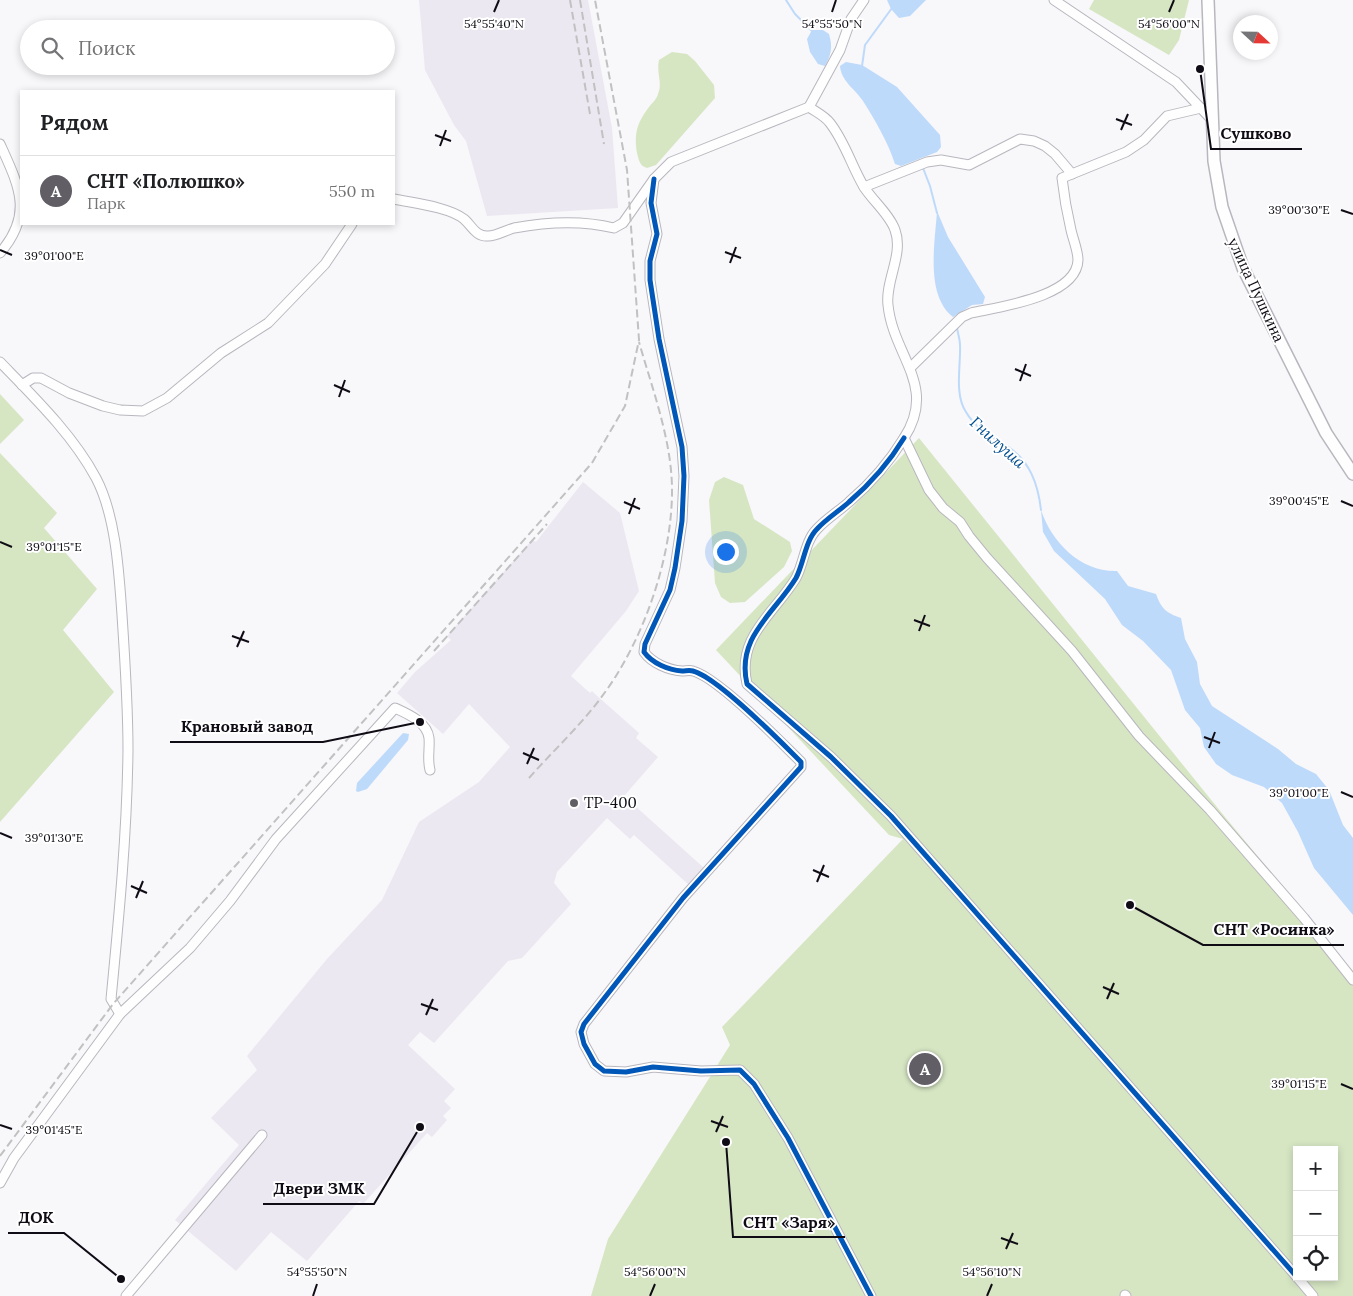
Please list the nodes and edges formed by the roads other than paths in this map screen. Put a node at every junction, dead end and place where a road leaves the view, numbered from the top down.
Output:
1 (864, 0) edge
2 (1054, 0) edge
3 (1208, 0) edge
4 (809, 107) junction
5 (1201, 108) junction
6 (1212, 121) junction
7 (0, 144) edge
8 (1072, 174) junction
9 (654, 179) junction
10 (864, 187) junction
11 (395, 198) edge
12 (351, 225) edge
13 (0, 253) edge
14 (0, 362) edge
15 (910, 368) junction
16 (22, 385) junction
17 (904, 438) junction
18 (1353, 474) edge
19 (430, 770) dead end
20 (1353, 980) edge
21 (120, 1014) junction
22 (262, 1135) dead end
23 (0, 1183) edge
24 (1293, 1272) edge
25 (1300, 1281) edge
26 (126, 1296) edge
27 (871, 1296) edge
28 (1313, 1296) edge

1 - 4 street
2 - 5 street
3 - 6 main road, улица Пушкина
4 - 9 street
4 - 10 street
5 - 6 street
5 - 8 street
6 - 18 main road, улица Пушкина
7 - 13 street
8 - 10 street
8 - 15 street
9 - 11 street
9 - 27 street
10 - 15 street
12 - 16 street
14 - 16 street
15 - 17 street
16 - 21 street
17 - 20 street
17 - 24 street
19 - 21 street
21 - 23 street
22 - 26 street
25 - 28 street

